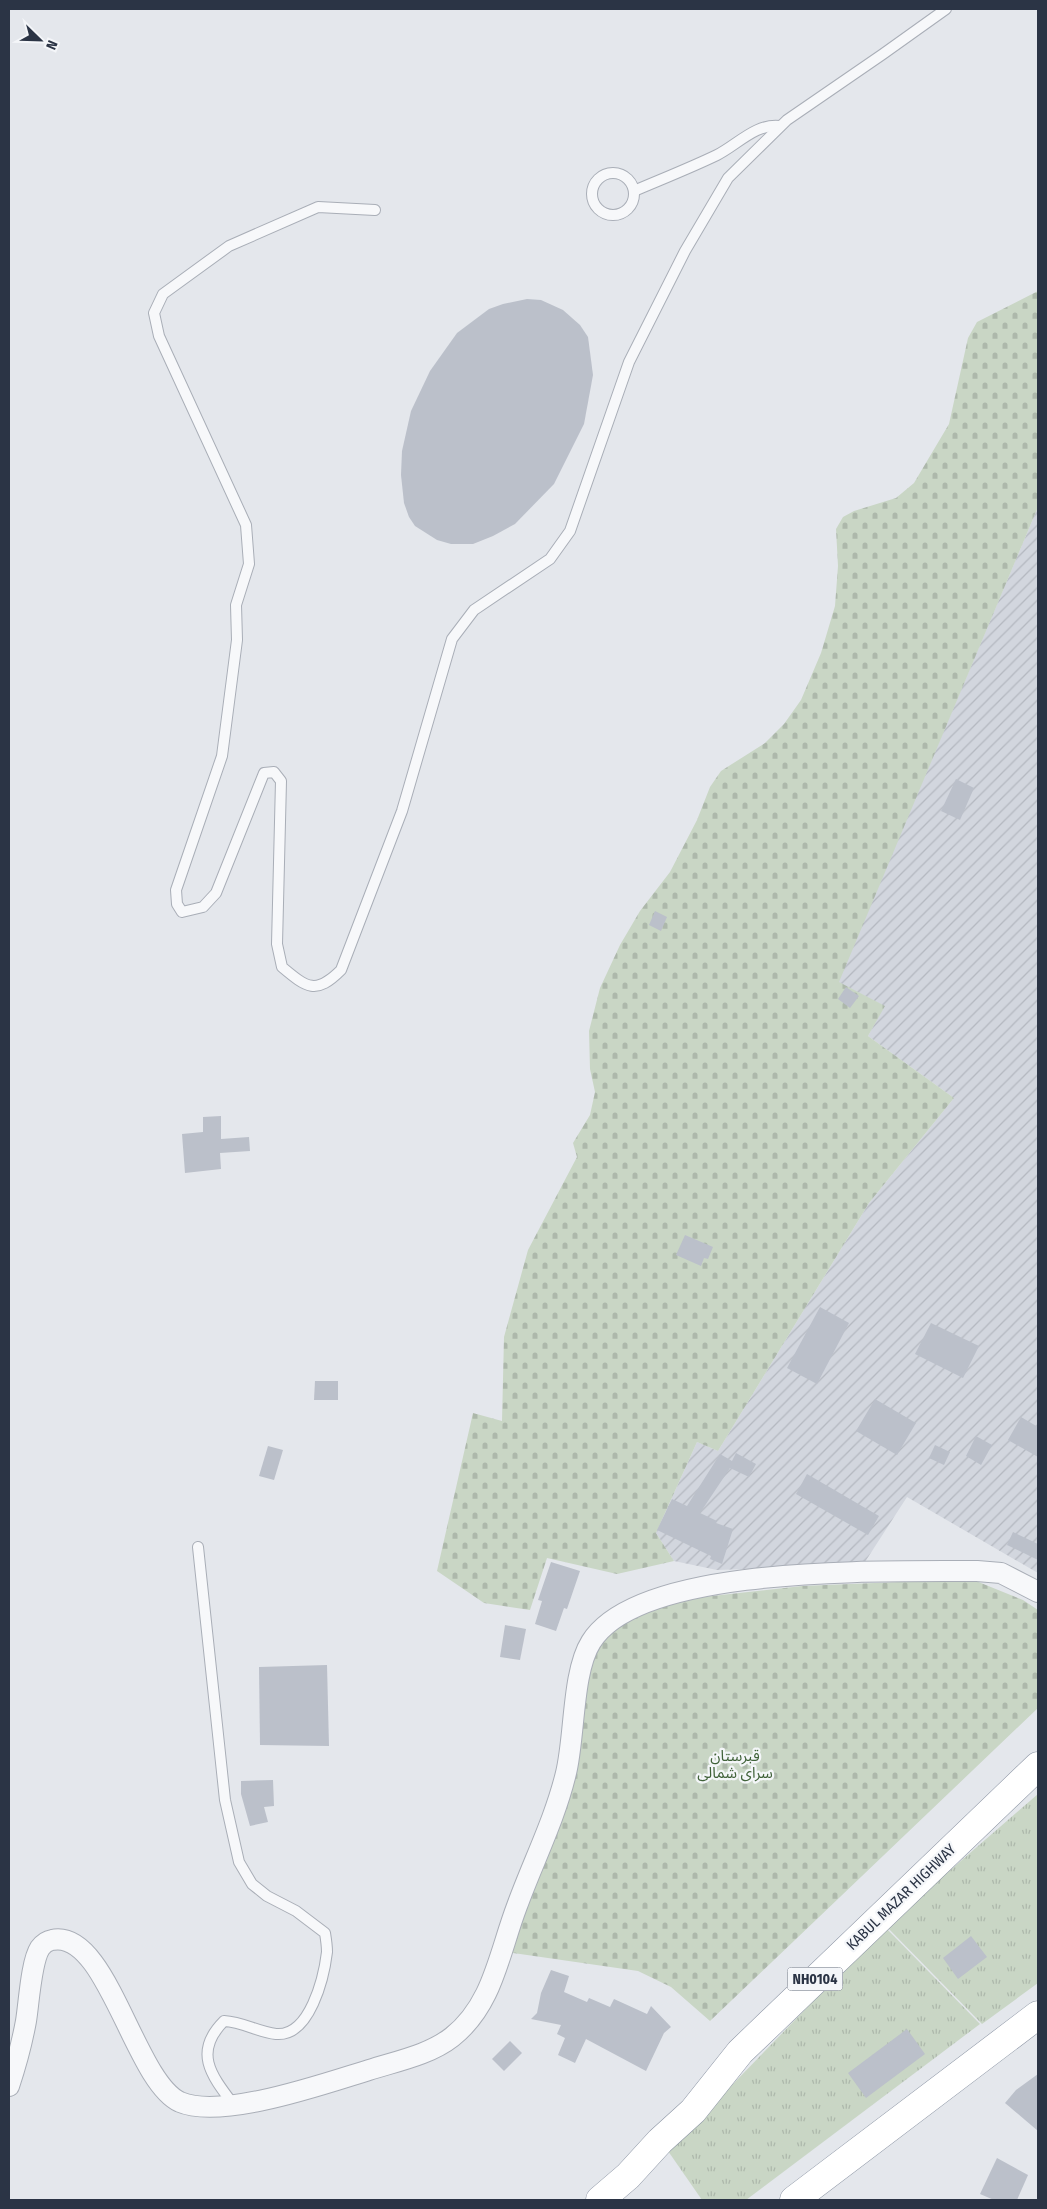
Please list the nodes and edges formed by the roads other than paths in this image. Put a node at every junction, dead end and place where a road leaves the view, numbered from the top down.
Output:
1 (946, 9) edge
2 (780, 126) junction
3 (634, 191) junction
4 (375, 210) dead end
5 (198, 1547) dead end
6 (1038, 1592) edge
7 (1038, 1766) edge
8 (1038, 2015) edge
9 (9, 2086) edge
10 (234, 2104) junction
11 (613, 2192) edge
12 (794, 2200) edge

1 - 2 lane
2 - 3 lane
2 - 4 lane
3 - 3 lane
5 - 10 lane
6 - 10 street
7 - 11 highway, KABUL MAZAR HIGHWAY / NH0104
8 - 12 highway
9 - 10 street

